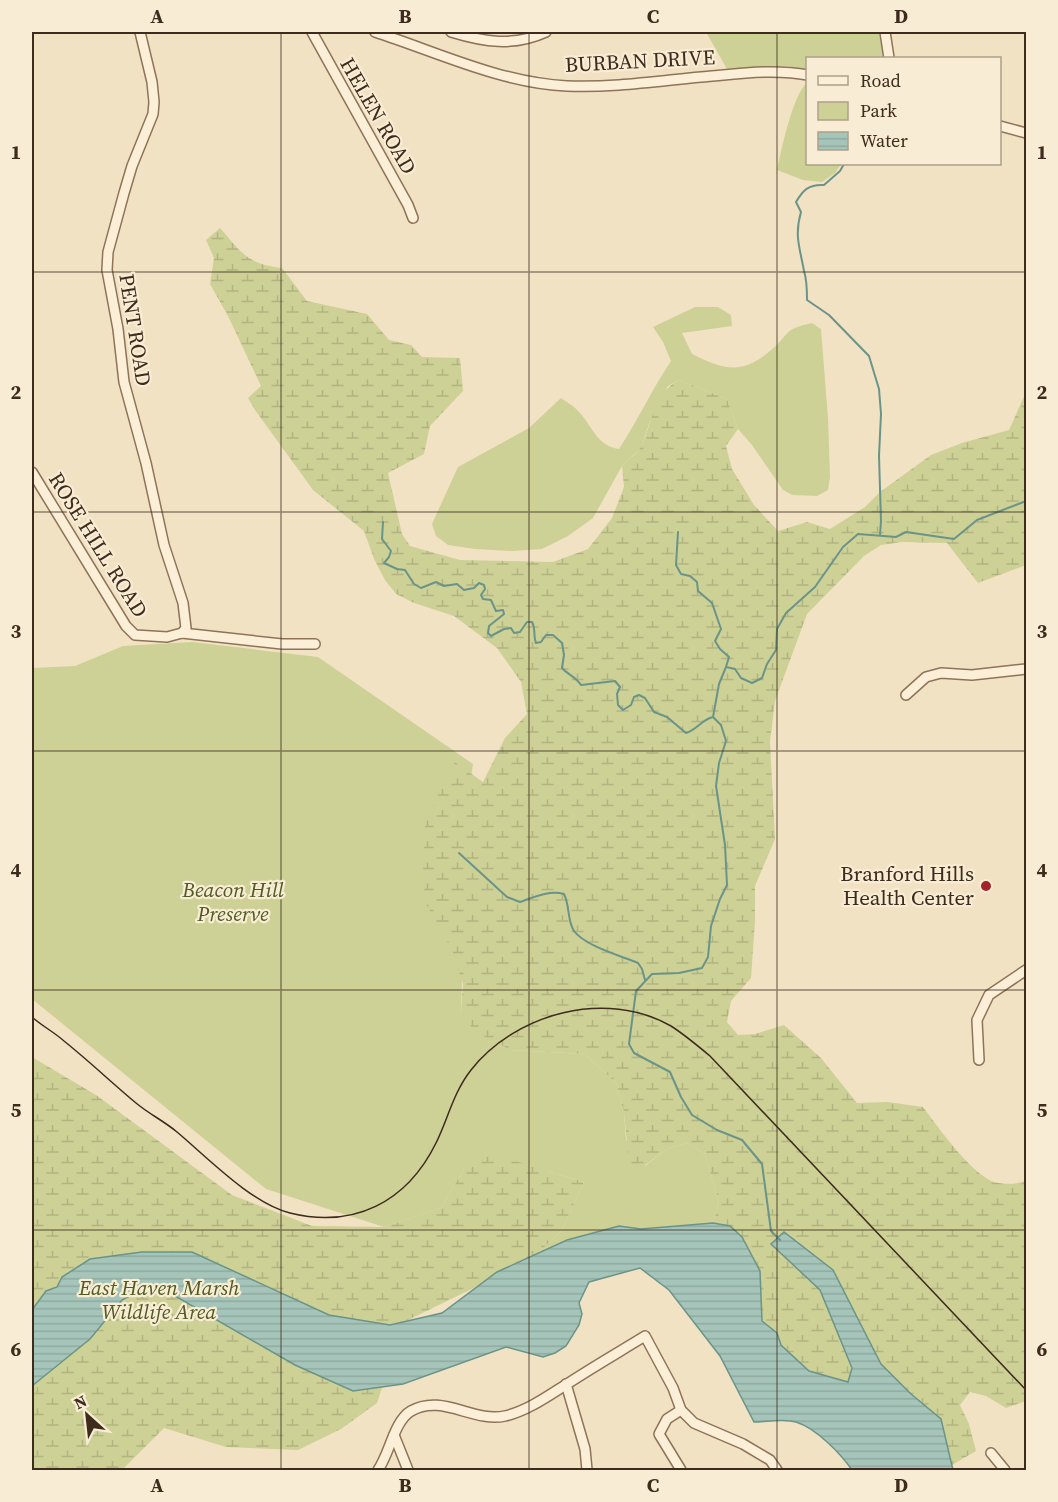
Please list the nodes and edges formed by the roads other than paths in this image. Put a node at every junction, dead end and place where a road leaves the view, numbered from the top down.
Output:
1 (140, 32) edge
2 (312, 32) edge
3 (375, 32) edge
4 (410, 32) edge
5 (451, 32) edge
6 (546, 32) edge
7 (885, 32) edge
8 (397, 35) edge
9 (406, 42) junction
10 (889, 57) edge
11 (806, 75) edge
12 (1001, 127) edge
13 (1026, 133) edge
14 (413, 218) dead end
15 (32, 471) edge
16 (182, 633) junction
17 (315, 644) dead end
18 (1026, 669) edge
19 (906, 695) dead end
20 (1026, 970) edge
21 (979, 1060) dead end
22 (566, 1384) junction
23 (681, 1410) junction
24 (394, 1435) junction
25 (991, 1453) dead end
26 (378, 1470) edge
27 (408, 1470) edge
28 (587, 1470) edge
29 (681, 1470) edge
30 (777, 1470) edge
31 (1005, 1470) edge

1 - 16 street, PENT ROAD
2 - 14 street, HELEN ROAD
3 - 8 street, BURBAN DRIVE
4 - 9 street
5 - 6 street
7 - 10 street
8 - 9 street, BURBAN DRIVE
9 - 11 street, BURBAN DRIVE
12 - 13 street
15 - 16 street, ROSE HILL ROAD
16 - 17 street, ROSE HILL ROAD
18 - 19 street
20 - 21 street
22 - 23 street
22 - 24 street
22 - 28 street
23 - 29 street
23 - 30 street
24 - 26 street
24 - 27 street
25 - 31 street

